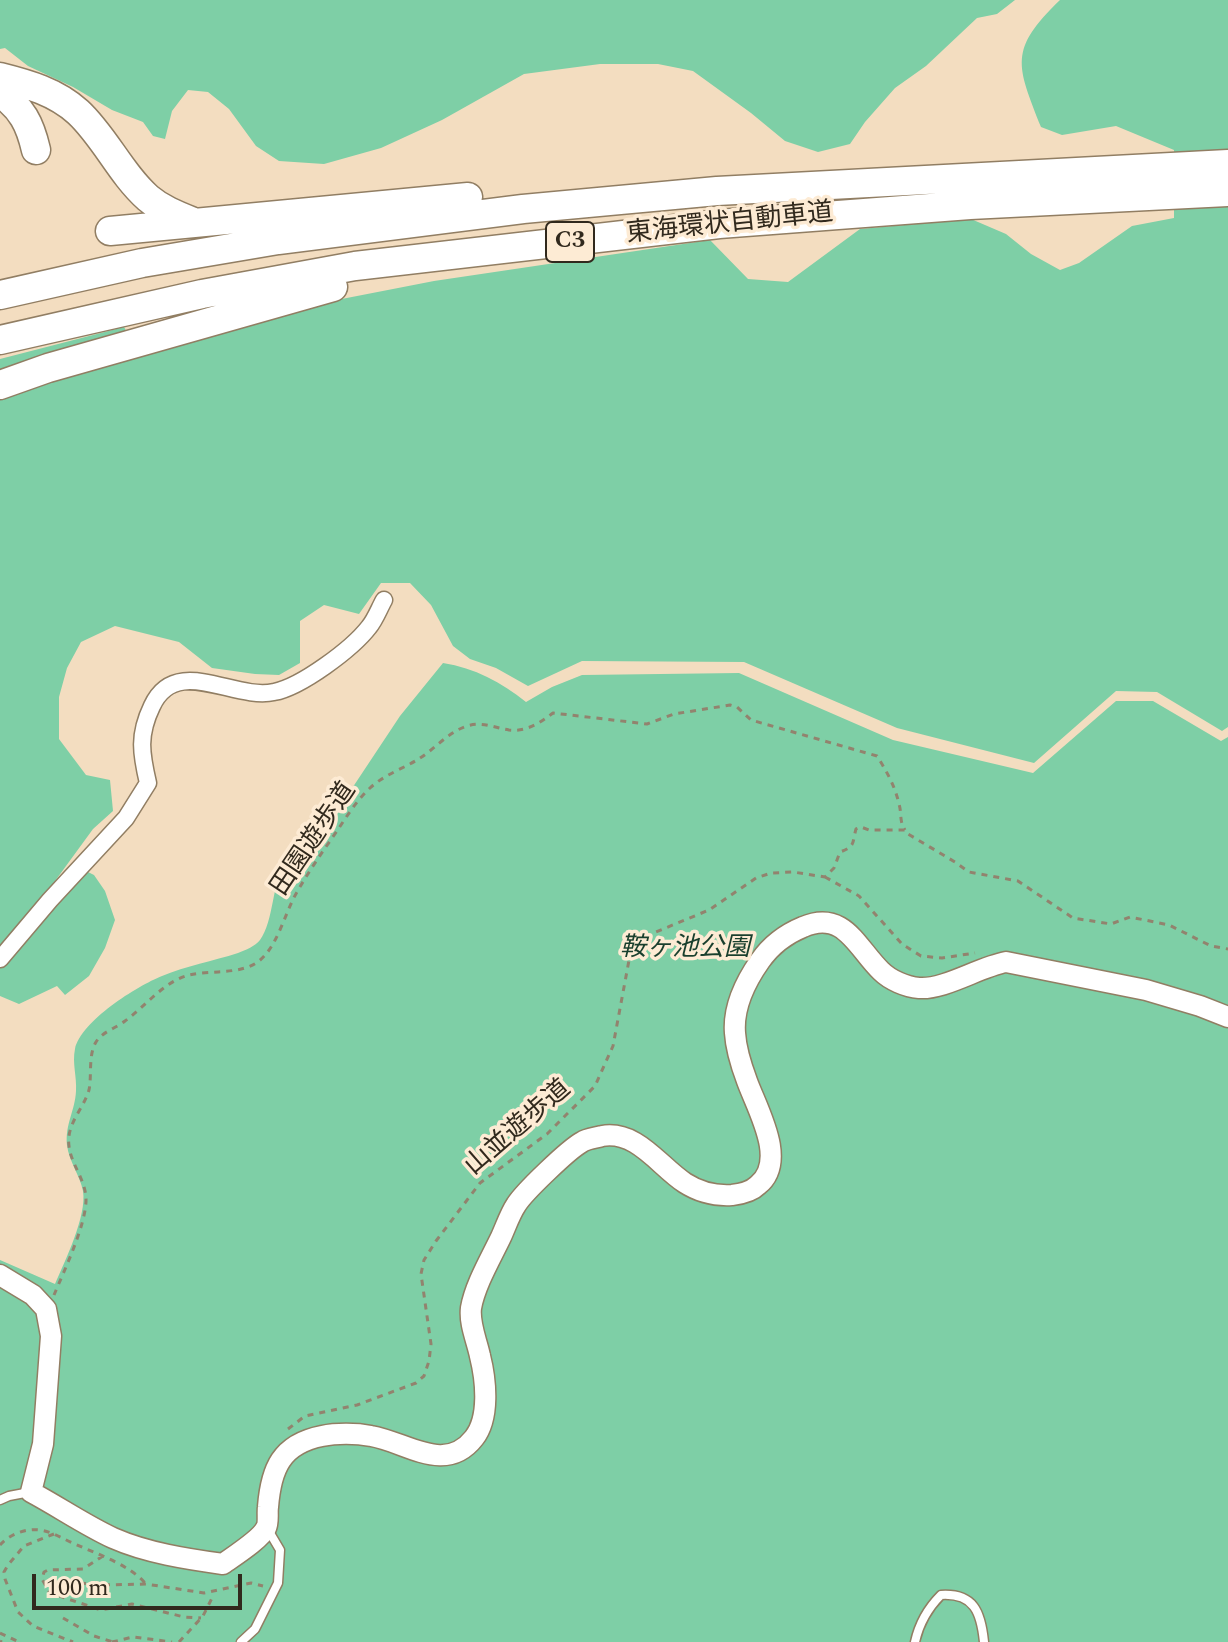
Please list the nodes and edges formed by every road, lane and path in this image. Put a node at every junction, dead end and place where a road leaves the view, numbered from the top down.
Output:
1 (0, 77) edge
2 (0, 93) edge
3 (36, 150) dead end
4 (1228, 164) edge
5 (1148, 182) junction
6 (717, 191) junction
7 (1228, 192) edge
8 (192, 222) junction
9 (110, 231) dead end
10 (529, 247) junction
11 (0, 295) edge
12 (0, 340) edge
13 (0, 385) edge
14 (384, 600) dead end
15 (905, 830) junction
16 (825, 877) junction
17 (1228, 949) edge
18 (0, 959) edge
19 (995, 964) junction
20 (1228, 1017) edge
21 (0, 1275) edge
22 (46, 1309) junction
23 (284, 1433) dead end
24 (31, 1492) junction
25 (0, 1500) edge
26 (266, 1528) junction
27 (54, 1534) junction
28 (0, 1545) edge
29 (103, 1556) junction
30 (80, 1583) dead end
31 (146, 1584) junction
32 (215, 1592) junction
33 (274, 1592) junction
34 (63, 1618) dead end
35 (201, 1618) junction
36 (0, 1633) edge
37 (19, 1642) edge
38 (73, 1642) edge
39 (113, 1642) edge
40 (172, 1642) edge
41 (179, 1642) edge
42 (241, 1642) edge
43 (915, 1642) edge
44 (984, 1642) edge

1 - 8 highway
2 - 3 highway
4 - 5 highway, 東海環状自動車道 / C3
5 - 6 highway, 東海環状自動車道 / C3
5 - 7 highway, 東海環状自動車道 / C3
5 - 10 highway, 東海環状自動車道 / C3
6 - 8 highway
6 - 11 highway, 東海環状自動車道 / C3
8 - 9 highway
10 - 12 highway, 東海環状自動車道 / C3
10 - 13 highway
14 - 18 street
15 - 16 path
15 - 17 path
15 - 22 path, 田園遊歩道
16 - 19 path
16 - 23 path, 山並遊歩道
19 - 20 street
19 - 26 street
21 - 22 street
22 - 24 street
24 - 25 lane
24 - 26 street
26 - 33 lane
27 - 28 path
27 - 29 path
27 - 38 path
29 - 31 path
29 - 35 path
30 - 31 path
31 - 32 path
32 - 33 path
32 - 35 path
33 - 42 lane
34 - 39 path
35 - 41 path
36 - 37 path
39 - 40 path
43 - 44 lane

